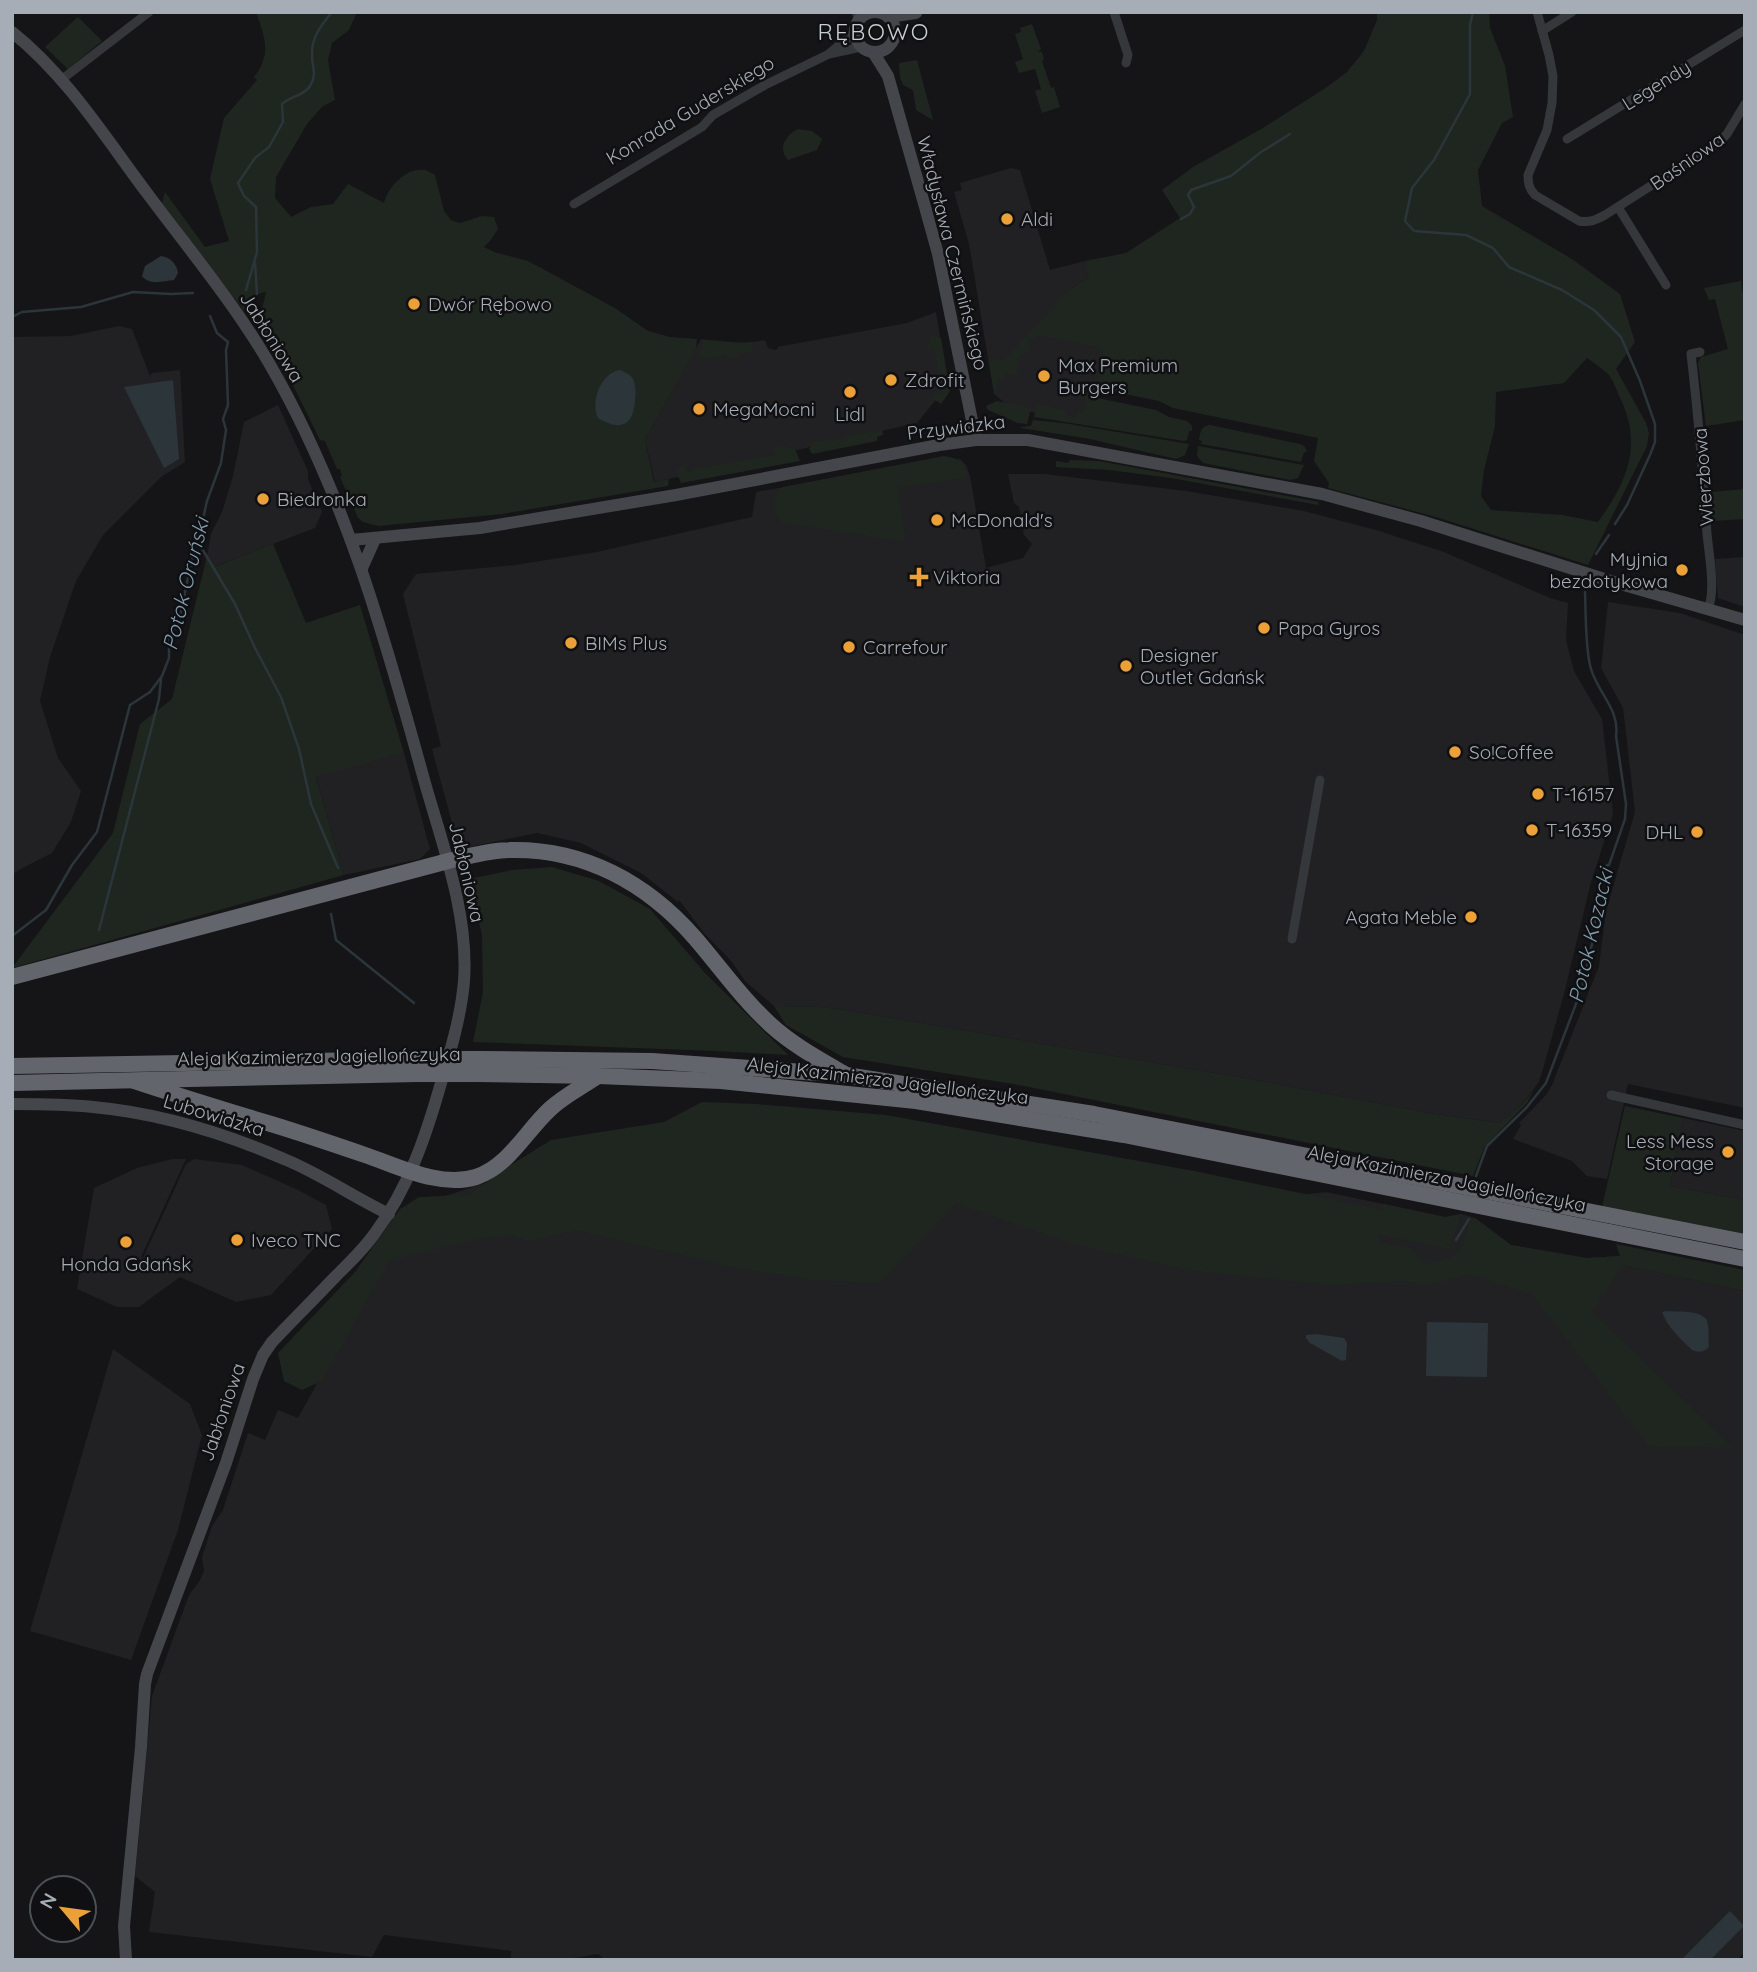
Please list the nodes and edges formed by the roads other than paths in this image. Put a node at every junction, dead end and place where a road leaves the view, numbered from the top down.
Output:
1 (149, 12) edge
2 (1114, 12) edge
3 (1537, 12) edge
4 (1573, 12) edge
5 (917, 13) edge
6 (862, 18) edge
7 (891, 23) junction
8 (1745, 30) edge
9 (1542, 31) junction
10 (12, 32) edge
11 (887, 48) junction
12 (867, 49) junction
13 (829, 54) junction
14 (1126, 63) dead end
15 (888, 76) junction
16 (61, 80) junction
17 (1745, 104) edge
18 (1567, 139) dead end
19 (574, 204) dead end
20 (1618, 207) junction
21 (1667, 285) dead end
22 (1700, 352) dead end
23 (976, 440) junction
24 (375, 539) junction
25 (351, 540) junction
26 (362, 568) junction
27 (1707, 609) junction
28 (1745, 620) edge
29 (1320, 780) dead end
30 (446, 862) junction
31 (1292, 939) dead end
32 (12, 977) edge
33 (12, 1066) edge
34 (420, 1067) junction
35 (479, 1067) junction
36 (846, 1075) junction
37 (598, 1076) junction
38 (134, 1081) junction
39 (12, 1083) edge
40 (1611, 1095) dead end
41 (12, 1104) edge
42 (1745, 1125) edge
43 (411, 1170) junction
44 (389, 1214) junction
45 (1745, 1242) edge
46 (1745, 1259) edge
47 (126, 1960) edge

1 - 16 street
2 - 14 street
3 - 9 street, Baśniowa
4 - 9 street
5 - 7 street
6 - 7 street
6 - 12 street
6 - 13 street, Konrada Guderskiego
7 - 11 street
8 - 18 street, Legendy
9 - 20 street, Baśniowa
10 - 16 street, Jabłoniowa
11 - 12 street
11 - 15 street, Władysława Czermińskiego
12 - 13 street, Konrada Guderskiego
12 - 15 street, Władysława Czermińskiego
13 - 19 street, Konrada Guderskiego
15 - 23 street, Władysława Czermińskiego
16 - 25 street, Jabłoniowa
17 - 20 street, Baśniowa
20 - 21 street
22 - 27 street, Wierzbowa
23 - 24 street, Przywidzka
23 - 27 street, Przywidzka
24 - 25 street, Przywidzka
24 - 26 street
25 - 26 street, Jabłoniowa
26 - 30 street, Jabłoniowa
27 - 28 street, Przywidzka
29 - 31 street
30 - 32 highway
30 - 36 highway
30 - 43 street, Jabłoniowa
33 - 34 highway, Aleja Kazimierza Jagiellończyka
34 - 35 highway, Aleja Kazimierza Jagiellończyka, bridge
34 - 38 highway, Aleja Kazimierza Jagiellończyka
35 - 36 highway, Aleja Kazimierza Jagiellończyka
35 - 37 highway, Aleja Kazimierza Jagiellończyka
36 - 45 highway, Aleja Kazimierza Jagiellończyka
37 - 43 highway
37 - 46 highway, Aleja Kazimierza Jagiellończyka
38 - 39 highway, Aleja Kazimierza Jagiellończyka
38 - 43 highway
40 - 42 street
41 - 44 street, Lubowidzka
43 - 44 street, Jabłoniowa
44 - 47 street, Jabłoniowa

